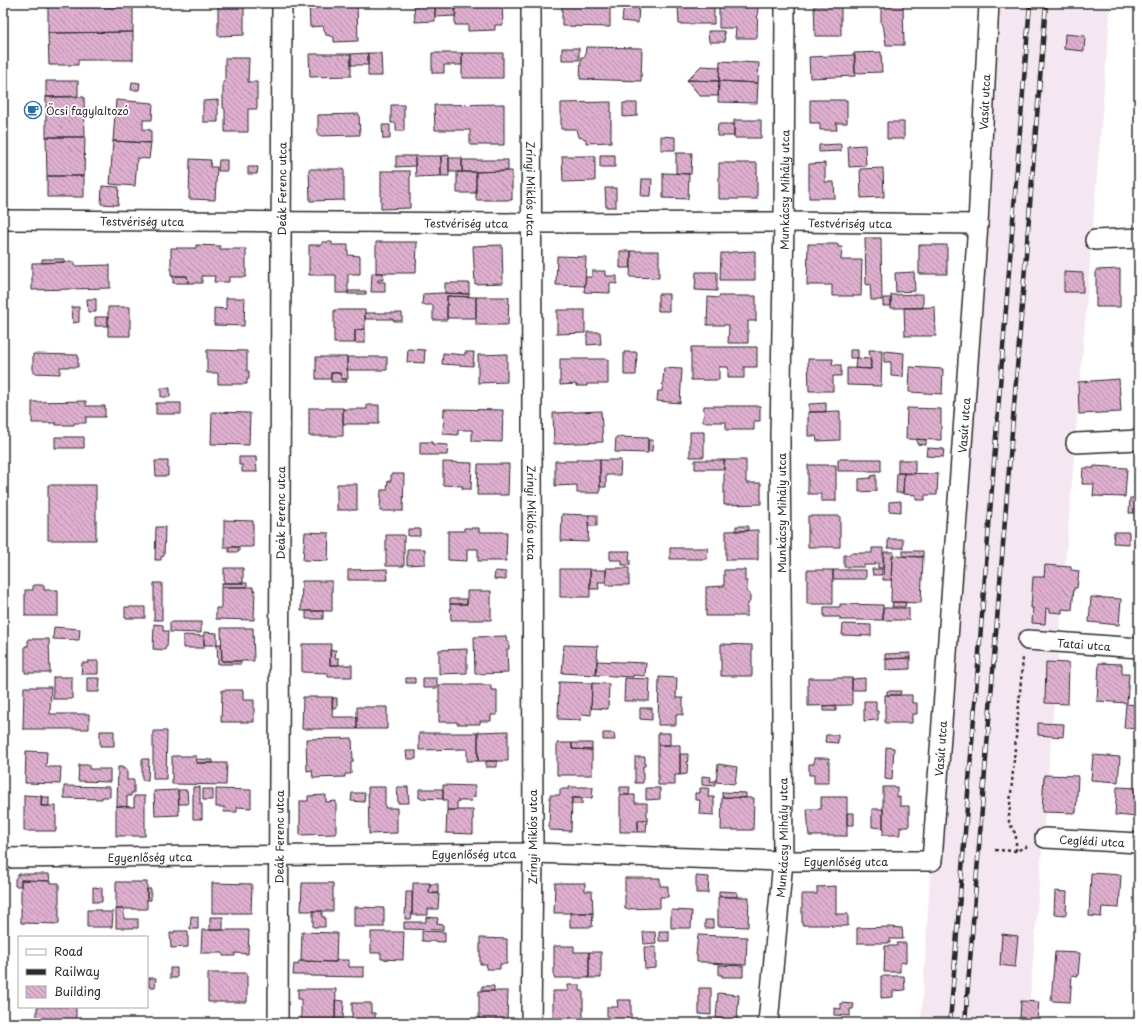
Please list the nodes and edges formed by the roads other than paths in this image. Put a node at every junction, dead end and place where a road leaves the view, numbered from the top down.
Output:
1 (282, 3) edge
2 (531, 3) edge
3 (785, 3) edge
4 (989, 3) edge
5 (3, 220) edge
6 (281, 222) junction
7 (784, 222) junction
8 (530, 224) junction
9 (978, 224) junction
10 (1139, 238) edge
11 (1095, 240) dead end
12 (1139, 440) edge
13 (1076, 444) dead end
14 (1031, 641) road end
15 (1139, 648) edge
16 (1045, 838) dead end
17 (1139, 843) edge
18 (933, 847) joint
19 (532, 853) junction
20 (279, 856) junction
21 (3, 858) edge
22 (783, 861) junction
23 (278, 1023) edge
24 (531, 1023) edge
25 (768, 1023) edge

1 - 6 street, Deák Ferenc utca
2 - 8 street, Zrínyi Miklós utca
3 - 7 street, Munkácsy Mihály utca
4 - 9 street, Vasút utca
5 - 6 street, Testvériség utca
6 - 8 street, Testvériség utca
6 - 20 street, Deák Ferenc utca
7 - 8 street, Testvériség utca
7 - 9 street, Testvériség utca
7 - 22 street, Munkácsy Mihály utca
8 - 19 street, Zrínyi Miklós utca
9 - 18 street, Vasút utca
10 - 11 street
12 - 13 street
14 - 15 street, Tatai utca
16 - 17 street, Ceglédi utca
18 - 22 street, Egyenlőség utca
19 - 20 street, Egyenlőség utca
19 - 22 street, Egyenlőség utca
19 - 24 street, Zrínyi Miklós utca
20 - 21 street, Egyenlőség utca
20 - 23 street, Deák Ferenc utca
22 - 25 street, Munkácsy Mihály utca

